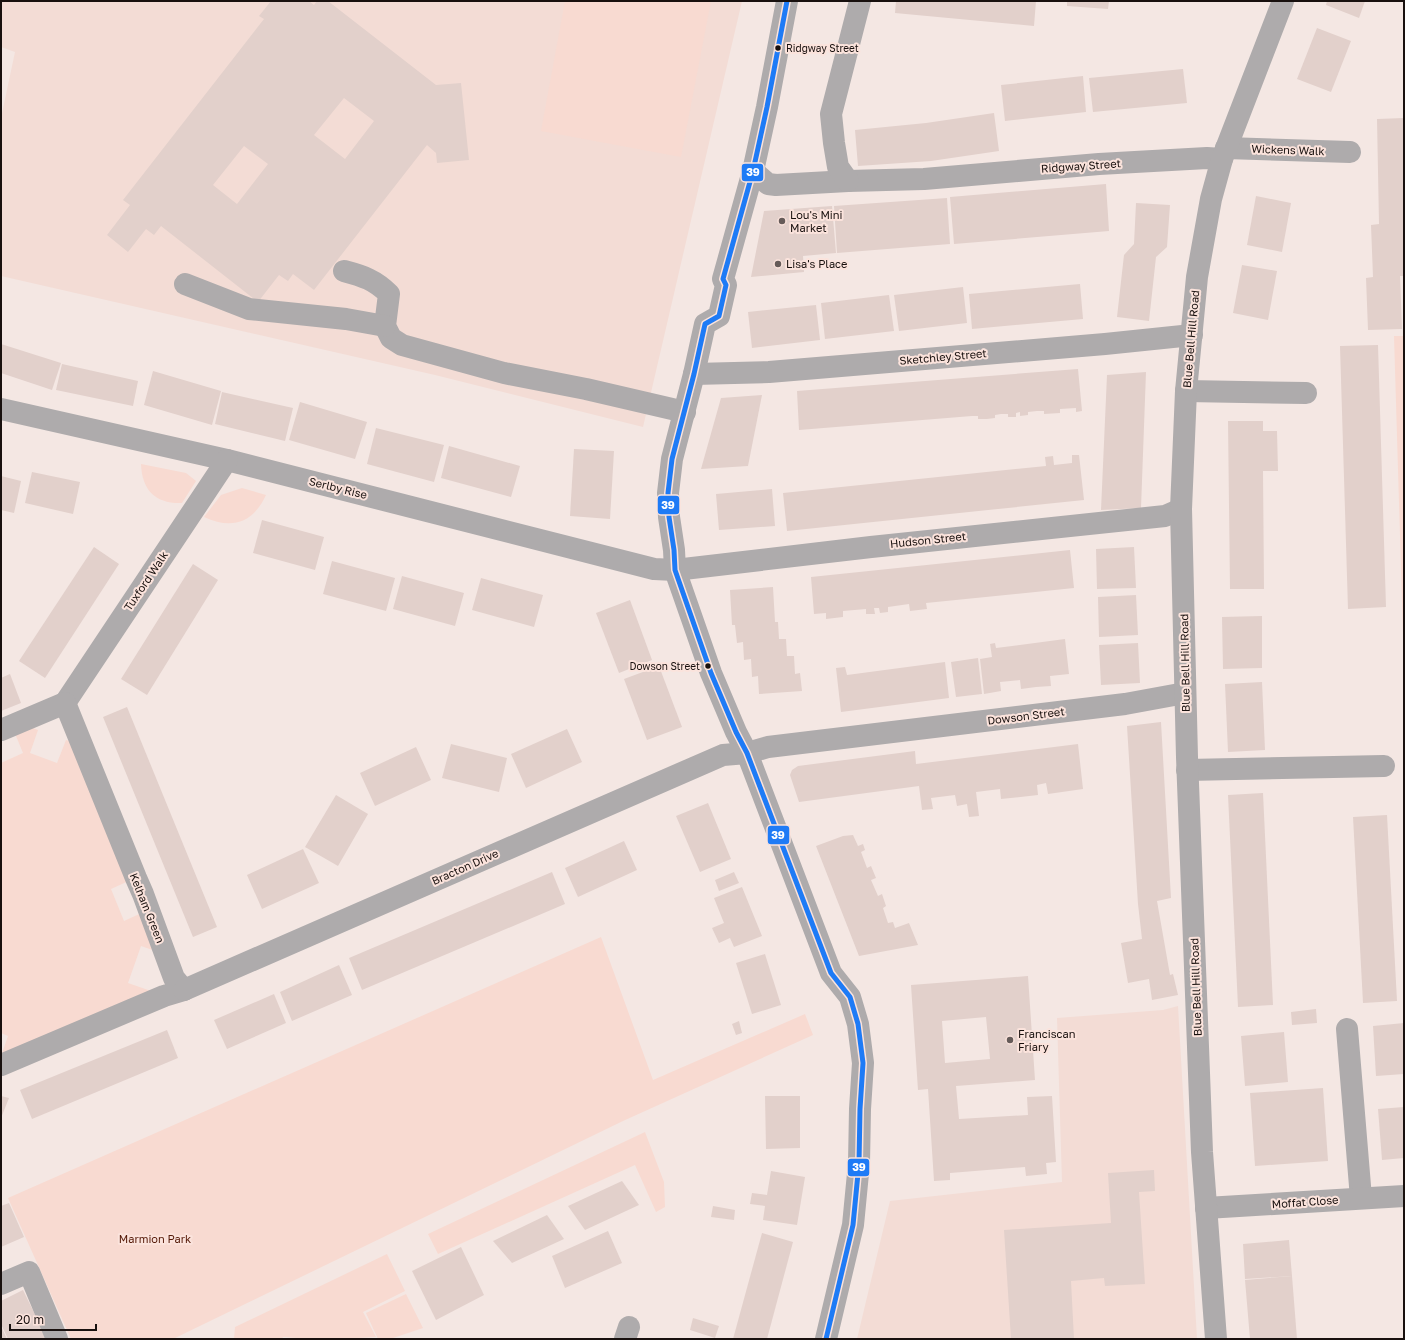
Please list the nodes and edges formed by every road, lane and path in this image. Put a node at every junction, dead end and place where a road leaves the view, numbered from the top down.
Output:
1 (787, 1) edge
2 (860, 1) edge
3 (1283, 1) edge
4 (1350, 152) dead end
5 (1224, 153) junction
6 (753, 171) junction
7 (848, 181) junction
8 (344, 271) dead end
9 (185, 284) dead end
10 (385, 326) junction
11 (1192, 335) junction
12 (694, 374) junction
13 (1186, 391) junction
14 (1306, 392) dead end
15 (1, 409) edge
16 (684, 412) junction
17 (227, 460) junction
18 (1181, 509) junction
19 (675, 570) junction
20 (1185, 693) junction
21 (65, 703) junction
22 (1, 730) edge
23 (747, 753) junction
24 (1384, 766) dead end
25 (1188, 770) junction
26 (184, 990) junction
27 (1347, 1029) dead end
28 (1, 1065) edge
29 (1404, 1196) edge
30 (1361, 1198) junction
31 (1206, 1208) junction
32 (1, 1284) edge
33 (57, 1339) edge
34 (826, 1339) edge
35 (1216, 1339) edge

1 - 6 street
2 - 7 street
3 - 5 street, Blue Bell Hill Road
4 - 5 street, Wickens Walk
5 - 7 street, Ridgway Street
5 - 11 street, Blue Bell Hill Road
6 - 7 street, Ridgway Street
6 - 12 street
8 - 10 street
9 - 10 street
10 - 16 street
11 - 12 street, Sketchley Street
11 - 13 street, Blue Bell Hill Road
12 - 16 street
13 - 14 street
13 - 18 street, Blue Bell Hill Road
15 - 17 street, Serlby Rise
16 - 19 street
17 - 19 street, Serlby Rise
17 - 21 street, Tuxford Walk
18 - 19 street, Hudson Street
18 - 20 street, Blue Bell Hill Road
19 - 23 street
20 - 23 street, Dowson Street
20 - 25 street, Blue Bell Hill Road
21 - 22 street
21 - 26 street, Kelham Green
23 - 26 street, Bracton Drive
23 - 34 street
24 - 25 street
25 - 31 street, Blue Bell Hill Road
26 - 28 street
27 - 30 street
29 - 30 street, Moffat Close
30 - 31 street, Moffat Close
31 - 35 street, Blue Bell Hill Road
32 - 33 street

